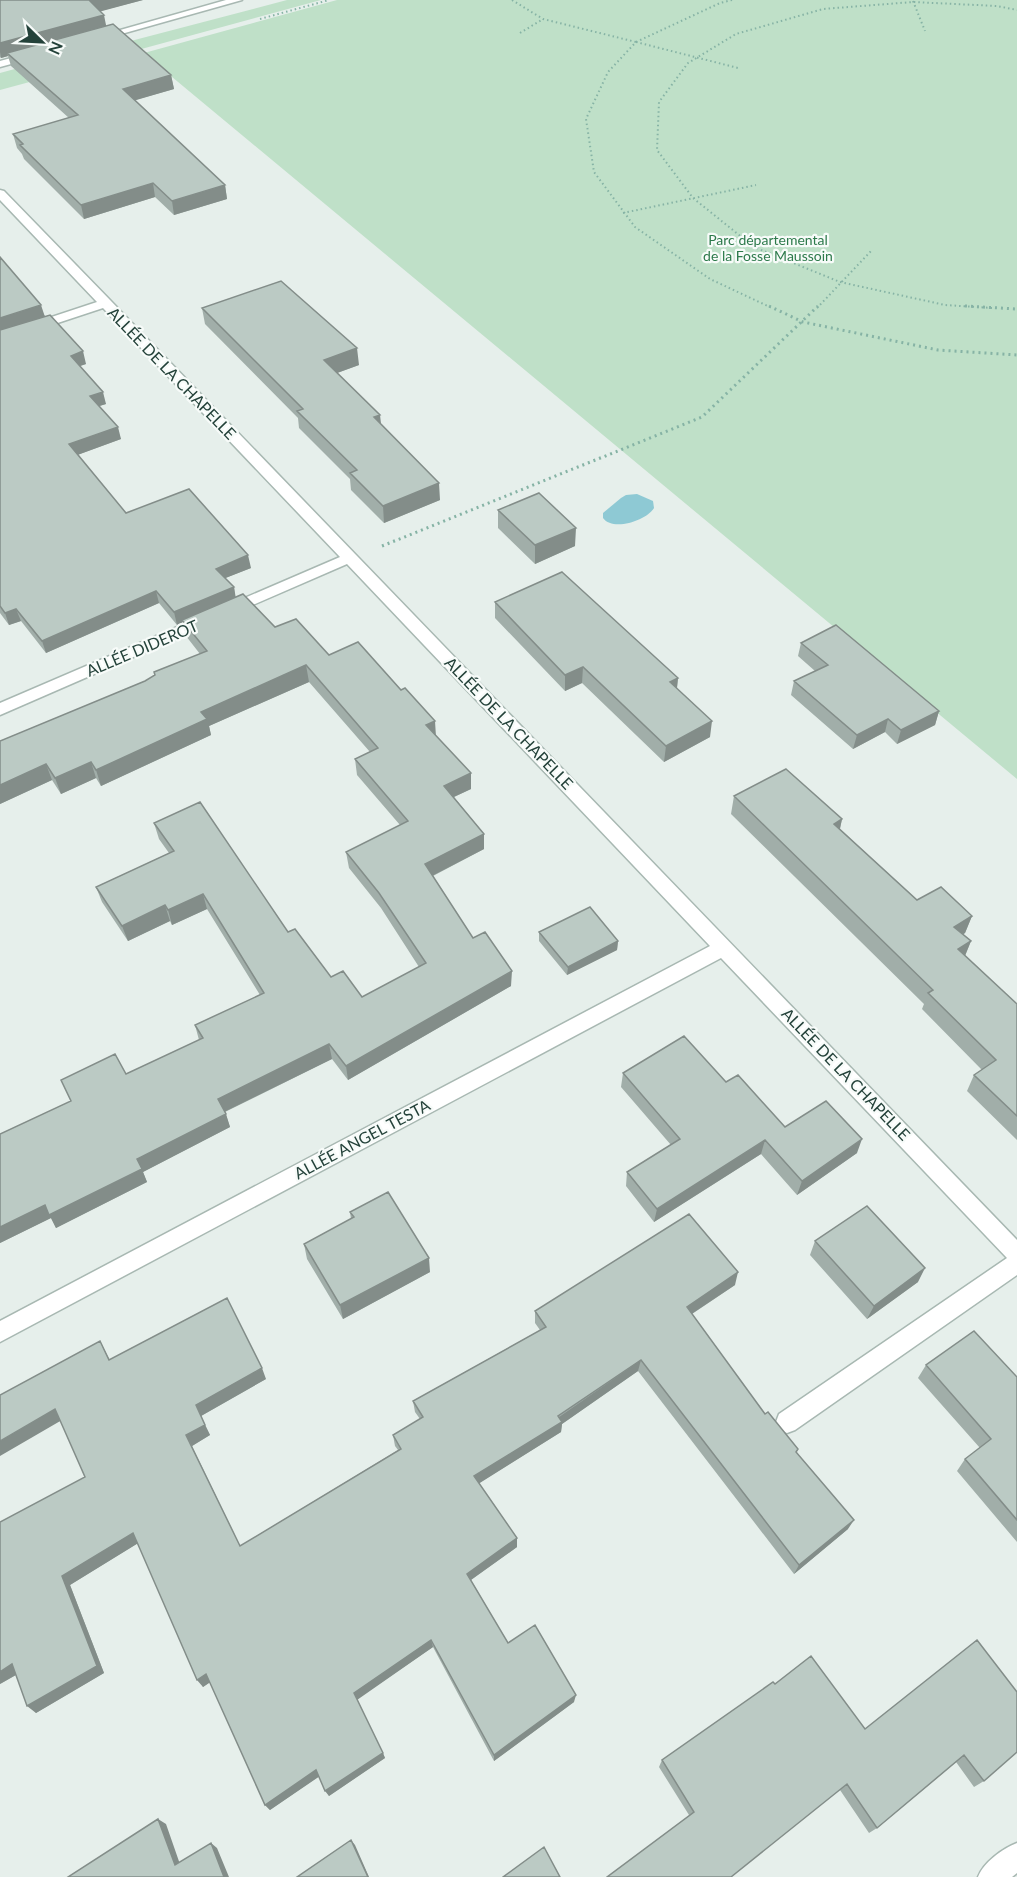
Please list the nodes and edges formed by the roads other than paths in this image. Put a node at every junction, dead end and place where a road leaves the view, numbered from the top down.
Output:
1 (237, 0) edge
2 (90, 40) edge
3 (45, 52) edge
4 (0, 64) edge
5 (0, 193) edge
6 (106, 303) junction
7 (0, 338) edge
8 (349, 558) junction
9 (0, 709) edge
10 (725, 947) junction
11 (1017, 1254) edge
12 (1017, 1263) edge
13 (0, 1332) edge
14 (787, 1422) dead end
15 (1017, 1856) edge
16 (991, 1877) edge

1 - 2 street
3 - 4 street
5 - 6 street, ALLÉE DE LA CHAPELLE
6 - 7 street
6 - 8 street, ALLÉE DE LA CHAPELLE
8 - 9 street, ALLÉE DIDEROT
8 - 10 street, ALLÉE DE LA CHAPELLE
10 - 11 street, ALLÉE DE LA CHAPELLE
10 - 13 street, ALLÉE ANGEL TESTA
12 - 14 street
15 - 16 street

